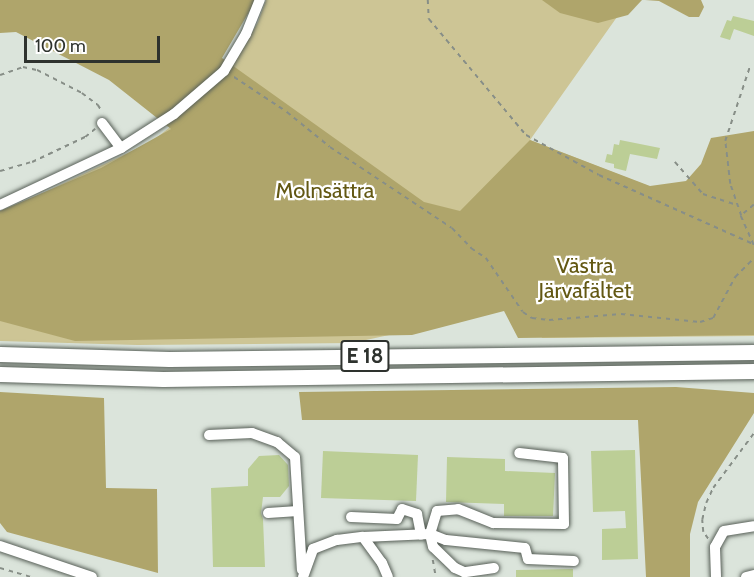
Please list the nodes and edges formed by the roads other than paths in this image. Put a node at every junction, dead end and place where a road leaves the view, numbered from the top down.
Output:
1 (260, 0) edge
2 (102, 123) road end
3 (121, 148) junction
4 (0, 204) edge
5 (754, 352) edge
6 (0, 354) edge
7 (754, 371) edge
8 (0, 374) edge
9 (209, 435) dead end
10 (519, 453) dead end
11 (298, 511) junction
12 (268, 513) dead end
13 (351, 517) dead end
14 (754, 526) edge
15 (426, 535) junction
16 (363, 537) junction
17 (0, 546) edge
18 (574, 561) dead end
19 (494, 568) dead end
20 (302, 575) edge
21 (754, 575) edge
22 (92, 577) edge
23 (388, 577) edge
24 (716, 577) edge
25 (746, 577) edge

1 - 3 street
2 - 3 street
3 - 4 street
5 - 6 highway, E 18
7 - 8 highway, E 18
9 - 11 street
10 - 15 street
11 - 12 street
11 - 20 street
13 - 15 street
14 - 24 street
15 - 16 street
15 - 18 street
15 - 19 street
16 - 20 street
16 - 23 street
17 - 22 street
21 - 25 street

